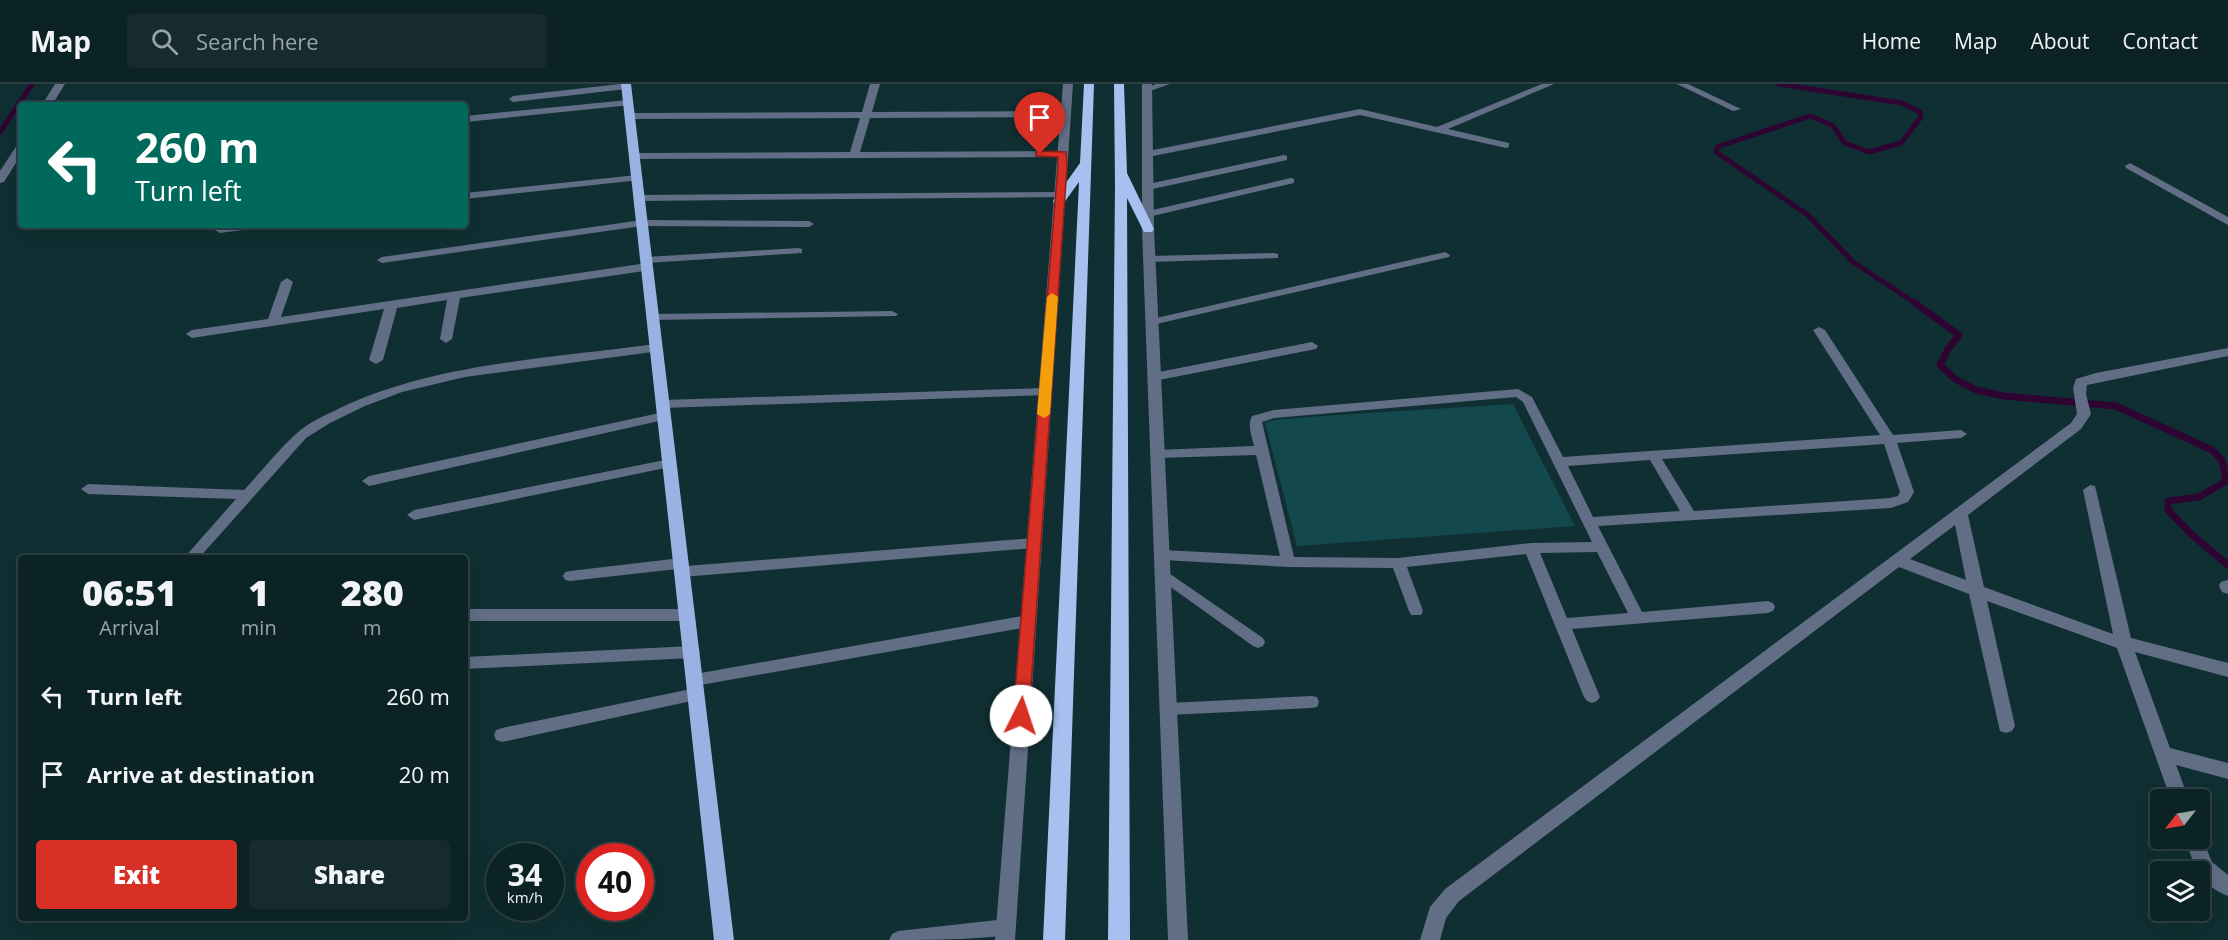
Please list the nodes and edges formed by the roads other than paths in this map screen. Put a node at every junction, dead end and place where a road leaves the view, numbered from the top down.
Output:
1 (60, 84) edge
2 (875, 84) edge
3 (1068, 84) edge
4 (1089, 84) edge
5 (1119, 84) edge
6 (1166, 84) edge
7 (1550, 84) edge
8 (1681, 84) edge
9 (626, 85) edge
10 (1147, 86) edge
11 (513, 99) dead end
12 (49, 102) edge
13 (629, 109) junction
14 (1736, 109) dead end
15 (866, 114) junction
16 (1065, 114) junction
17 (468, 119) edge
18 (1440, 129) junction
19 (1506, 145) dead end
20 (18, 152) edge
21 (1063, 154) junction
22 (1148, 154) junction
23 (854, 155) junction
24 (634, 156) junction
25 (1284, 158) dead end
26 (1084, 166) junction
27 (2130, 166) dead end
28 (1121, 170) junction
29 (637, 178) junction
30 (0, 180) edge
31 (1291, 182) dead end
32 (1148, 187) junction
33 (468, 196) edge
34 (639, 198) junction
35 (1059, 198) junction
36 (1148, 222) junction
37 (2228, 222) edge
38 (642, 223) junction
39 (809, 224) dead end
40 (235, 228) edge
41 (220, 230) dead end
42 (798, 251) dead end
43 (1445, 255) dead end
44 (1274, 256) dead end
45 (1149, 259) junction
46 (382, 260) dead end
47 (647, 263) junction
48 (287, 282) dead end
49 (454, 295) junction
50 (392, 304) junction
51 (892, 314) dead end
52 (653, 317) junction
53 (273, 322) junction
54 (1152, 322) junction
55 (1819, 330) dead end
56 (192, 334) dead end
57 (446, 339) dead end
58 (1312, 346) dead end
59 (656, 348) junction
60 (2225, 355) edge
61 (376, 360) dead end
62 (1154, 377) junction
63 (1045, 392) junction
64 (664, 410) junction
65 (1961, 434) dead end
66 (1889, 439) junction
67 (1261, 450) junction
68 (1157, 454) junction
69 (1654, 456) junction
70 (1559, 462) junction
71 (669, 463) junction
72 (369, 481) dead end
73 (88, 489) dead end
74 (2090, 490) dead end
75 (248, 495) junction
76 (1960, 514) junction
77 (414, 515) dead end
78 (1690, 516) junction
79 (1589, 522) junction
80 (1034, 543) junction
81 (1602, 547) junction
82 (1531, 548) junction
83 (194, 555) edge
84 (1162, 555) junction
85 (1898, 561) junction
86 (1288, 562) junction
87 (1398, 563) junction
88 (681, 568) junction
89 (1163, 574) junction
90 (570, 576) dead end
91 (1976, 589) junction
92 (1768, 607) dead end
93 (1416, 611) dead end
94 (468, 615) edge
95 (687, 615) junction
96 (1637, 617) junction
97 (1028, 621) junction
98 (1562, 624) junction
99 (1258, 642) dead end
100 (2124, 645) junction
101 (692, 652) junction
102 (468, 663) edge
103 (2228, 670) edge
104 (695, 687) junction
105 (1592, 697) dead end
106 (1311, 702) dead end
107 (1168, 709) junction
108 (2006, 726) dead end
109 (502, 735) dead end
110 (2163, 754) junction
111 (2228, 771) edge
112 (2176, 789) edge
113 (2198, 849) edge
114 (2228, 887) edge
115 (1005, 934) edge
116 (724, 940) edge
117 (898, 940) edge
118 (1054, 940) edge
119 (1119, 940) edge
120 (1178, 940) edge
121 (1430, 940) edge

1 - 12 street
2 - 15 street
3 - 16 street
4 - 26 highway
5 - 28 highway
6 - 10 lane
7 - 18 lane
8 - 14 lane
9 - 11 lane
9 - 13 main road
10 - 22 street
13 - 15 street
13 - 17 lane
13 - 24 main road
15 - 16 street
15 - 23 street
16 - 21 street
18 - 19 lane
18 - 22 lane
20 - 30 street
21 - 23 street
21 - 35 street
22 - 32 street
23 - 24 street
24 - 29 main road
25 - 32 lane
26 - 35 highway
26 - 118 highway
27 - 37 street
28 - 36 highway
28 - 119 highway
29 - 33 lane
29 - 34 main road
31 - 36 lane
32 - 36 street
34 - 35 street
34 - 38 main road
35 - 63 street
36 - 45 street
38 - 39 lane
38 - 46 lane
38 - 47 main road
40 - 41 lane
42 - 47 lane
43 - 54 lane
44 - 45 lane
45 - 54 street
47 - 49 street
47 - 52 main road
48 - 53 street
49 - 50 street
49 - 57 street
50 - 53 street
50 - 61 street
51 - 52 lane
52 - 59 main road
53 - 56 street
54 - 62 street
55 - 66 lane
58 - 62 lane
59 - 64 main road
59 - 75 lane
60 - 76 street
62 - 68 street
63 - 64 lane
63 - 80 street
64 - 71 main road
64 - 72 lane
65 - 66 lane
66 - 69 lane
66 - 78 lane
67 - 68 lane
67 - 70 lane
67 - 86 lane
68 - 84 street
69 - 70 lane
69 - 78 lane
70 - 79 lane
71 - 77 lane
71 - 88 main road
73 - 75 lane
74 - 100 street
75 - 83 lane
76 - 85 street
76 - 91 street
78 - 79 lane
79 - 81 lane
80 - 88 lane
80 - 97 street
81 - 82 lane
81 - 96 lane
82 - 87 lane
82 - 98 lane
84 - 86 lane
84 - 89 street
85 - 91 street
85 - 121 street
86 - 87 lane
87 - 93 lane
88 - 90 lane
88 - 95 main road
89 - 99 lane
89 - 107 street
91 - 100 street
91 - 108 street
92 - 96 lane
94 - 95 lane
95 - 101 main road
96 - 98 lane
97 - 104 lane
97 - 115 street
98 - 105 lane
100 - 103 street
100 - 110 street
101 - 102 lane
101 - 104 main road
104 - 109 lane
104 - 116 main road
106 - 107 lane
107 - 120 street
110 - 111 street
110 - 112 street
113 - 114 street
115 - 117 lane

